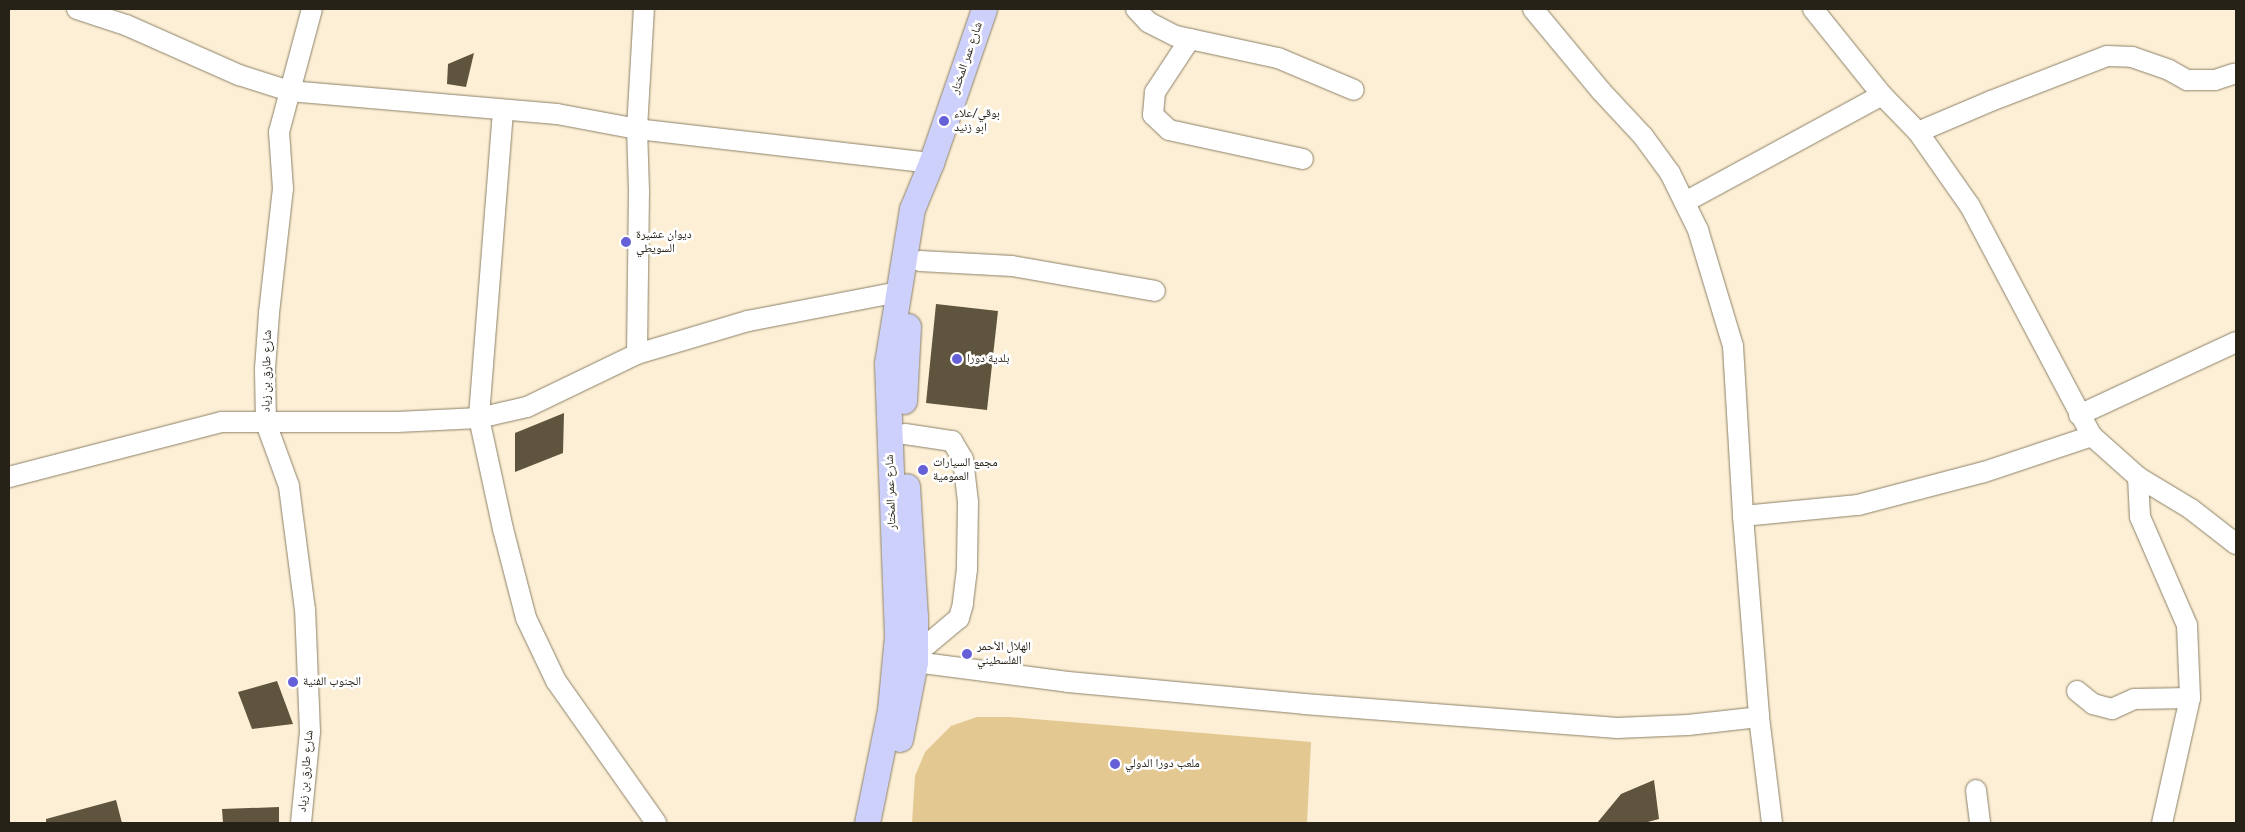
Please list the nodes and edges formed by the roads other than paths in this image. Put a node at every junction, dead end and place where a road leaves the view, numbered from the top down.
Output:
1 (77, 9) edge
2 (312, 9) edge
3 (644, 9) edge
4 (984, 9) edge
5 (1136, 9) edge
6 (1533, 9) edge
7 (1814, 9) edge
8 (1190, 39) junction
9 (2234, 74) dead end
10 (1354, 90) dead end
11 (289, 91) junction
12 (1882, 95) junction
13 (503, 111) junction
14 (637, 129) junction
15 (1918, 132) junction
16 (1304, 159) dead end
17 (931, 163) junction
18 (1684, 202) junction
19 (920, 261) junction
20 (1155, 291) dead end
21 (899, 292) junction
22 (2236, 342) edge
23 (637, 354) junction
24 (2079, 415) junction
25 (479, 418) junction
26 (266, 423) junction
27 (905, 434) junction
28 (2092, 436) junction
29 (9, 477) edge
30 (2138, 478) junction
31 (1743, 516) junction
32 (2236, 544) edge
33 (915, 658) junction
34 (2077, 691) dead end
35 (2190, 698) junction
36 (1759, 717) junction
37 (1976, 790) dead end
38 (302, 823) edge
39 (656, 823) edge
40 (867, 823) edge
41 (882, 823) edge
42 (1772, 823) edge
43 (1980, 823) edge
44 (2162, 823) edge

1 - 11 street
2 - 11 street, شارع طارق بن زياد
3 - 14 street
4 - 17 main road, شارع عمر المختار
5 - 8 street
6 - 18 street
7 - 12 street
8 - 10 street
8 - 16 street
9 - 15 street
11 - 13 street
11 - 26 street, شارع طارق بن زياد
12 - 15 street
12 - 18 street
13 - 14 street
13 - 25 street
14 - 17 street
14 - 23 street
15 - 24 street
17 - 19 main road, شارع عمر المختار
17 - 21 main road, شارع عمر المختار
18 - 31 street
19 - 20 street
19 - 27 main road, شارع عمر المختار
21 - 23 street
21 - 40 main road, شارع عمر المختار
22 - 24 street
23 - 25 street
24 - 28 street
25 - 26 street
25 - 39 street
26 - 29 street
26 - 38 street, شارع طارق بن زياد
27 - 33 main road, شارع عمر المختار
27 - 33 street
28 - 30 street
28 - 31 street
30 - 32 street
30 - 35 street
31 - 36 street
33 - 36 street
33 - 41 main road, شارع عمر المختار
34 - 35 street
35 - 44 street
36 - 42 street
37 - 43 street

